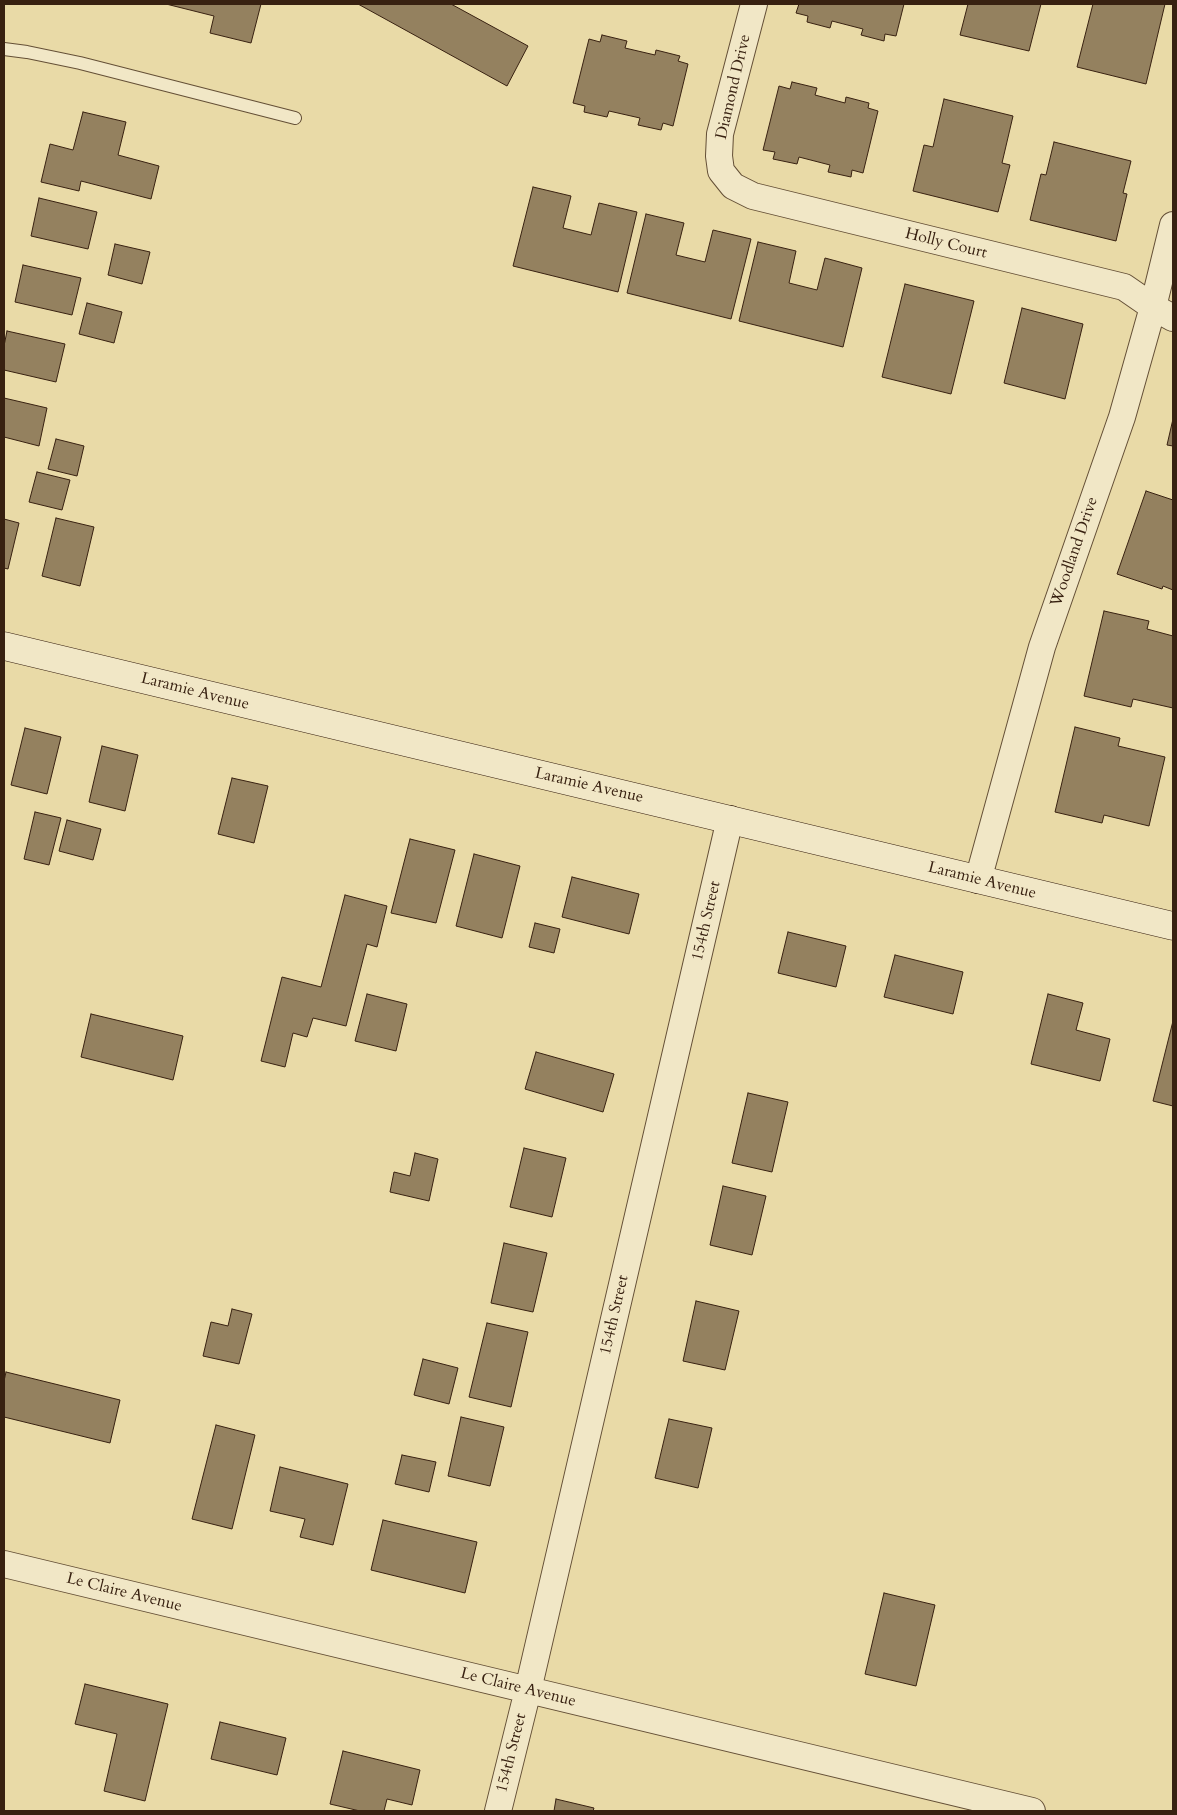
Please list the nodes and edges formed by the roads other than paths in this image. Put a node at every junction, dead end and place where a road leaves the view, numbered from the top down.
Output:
1 (754, 4) edge
2 (4, 49) edge
3 (295, 118) dead end
4 (721, 171) joint
5 (1173, 225) edge
6 (1163, 312) edge
7 (4, 646) edge
8 (730, 819) junction
9 (978, 880) junction
10 (1173, 926) edge
11 (4, 1564) edge
12 (528, 1690) junction
13 (498, 1811) edge
14 (1032, 1811) edge

1 - 4 street, Diamond Drive
2 - 3 lane
4 - 6 street, Holly Court
5 - 6 street, Woodland Drive
6 - 9 street, Woodland Drive
7 - 8 street, Laramie Avenue
8 - 9 street, Laramie Avenue
8 - 12 street, 154th Street
9 - 10 street, Laramie Avenue
11 - 12 street, Le Claire Avenue
12 - 13 street, 154th Street
12 - 14 street, Le Claire Avenue

